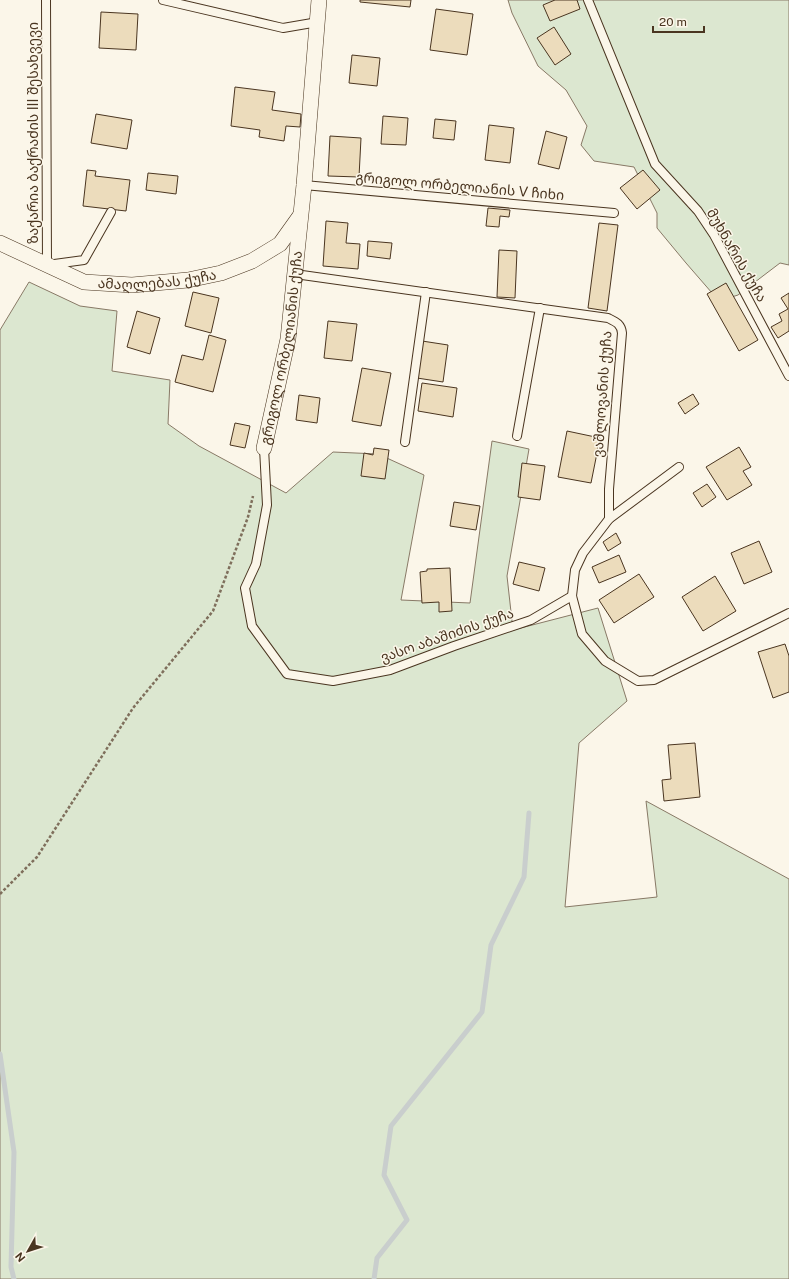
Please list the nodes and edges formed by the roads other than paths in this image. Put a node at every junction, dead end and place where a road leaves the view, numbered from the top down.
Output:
1 (46, 0) edge
2 (163, 0) edge
3 (319, 0) edge
4 (588, 0) edge
5 (318, 22) junction
6 (304, 185) junction
7 (111, 212) dead end
8 (614, 213) dead end
9 (300, 216) junction
10 (0, 243) edge
11 (47, 265) junction
12 (294, 274) junction
13 (426, 292) junction
14 (540, 308) junction
15 (789, 376) edge
16 (517, 436) dead end
17 (405, 442) dead end
18 (264, 448) joint
19 (679, 467) dead end
20 (609, 519) junction
21 (572, 596) junction
22 (789, 613) edge

1 - 11 lane, ზაქარია ბაქრაძის III შესახვევი
2 - 5 lane
3 - 5 street, გრიგოლ ორბელიანის ქუჩა
4 - 15 lane, მუხნარის ქუჩა
5 - 6 street, გრიგოლ ორბელიანის ქუჩა
6 - 8 lane, გრიგოლ ორბელიანის V ჩიხი
6 - 9 street, გრიგოლ ორბელიანის ქუჩა
7 - 11 lane
9 - 11 street, ამაღლებას ქუჩა
9 - 12 street, გრიგოლ ორბელიანის ქუჩა
10 - 11 street, ამაღლებას ქუჩა
12 - 13 lane, ვაშლოვანის ქუჩა
12 - 18 street, გრიგოლ ორბელიანის ქუჩა
13 - 14 lane, ვაშლოვანის ქუჩა
13 - 17 lane
14 - 16 lane
14 - 20 lane, ვაშლოვანის ქუჩა
18 - 21 lane, ვასო აბაშიძის ქუჩა
19 - 20 lane
20 - 21 lane
21 - 22 lane

